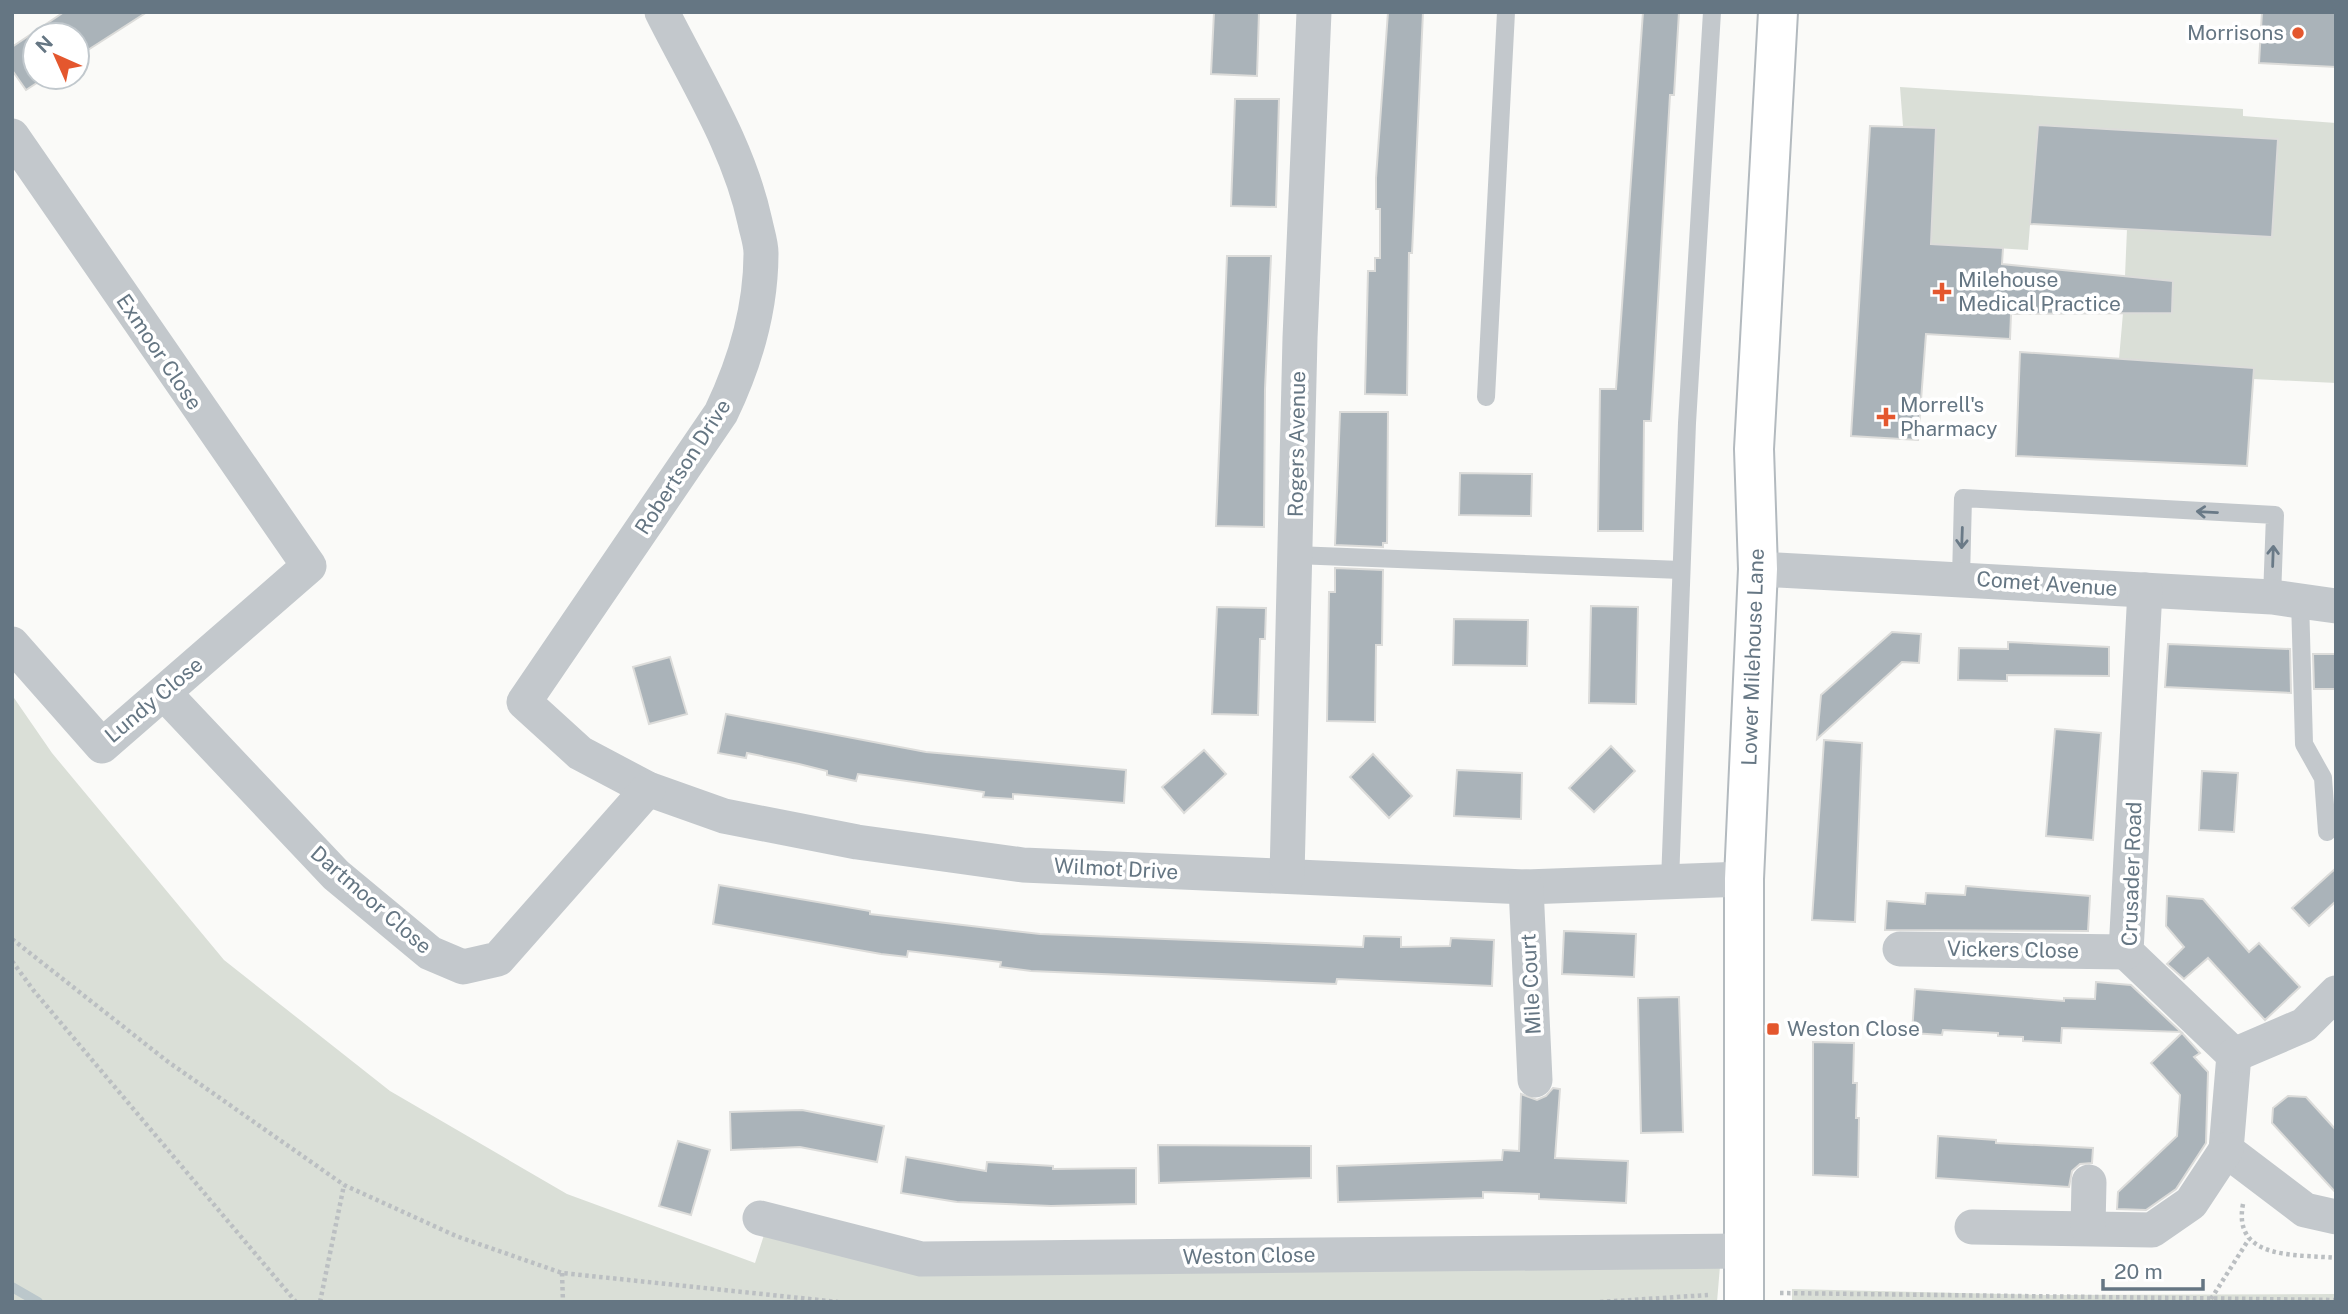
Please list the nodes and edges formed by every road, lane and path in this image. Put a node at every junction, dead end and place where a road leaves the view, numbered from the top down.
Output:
1 (662, 12) edge
2 (1314, 12) edge
3 (1506, 12) edge
4 (1713, 12) edge
5 (1779, 12) edge
6 (12, 136) edge
7 (1486, 397) dead end
8 (1295, 555) junction
9 (309, 566) joint
10 (1758, 569) junction
11 (1681, 570) junction
12 (1961, 578) junction
13 (2145, 590) junction
14 (2286, 598) junction
15 (2336, 607) edge
16 (12, 644) edge
17 (164, 693) junction
18 (524, 702) joint
19 (648, 789) junction
20 (2327, 832) dead end
21 (1287, 876) junction
22 (1744, 879) junction
23 (1670, 882) junction
24 (1526, 887) junction
25 (12, 939) edge
26 (1900, 949) dead end
27 (2126, 952) junction
28 (12, 961) edge
29 (2336, 993) edge
30 (2234, 1055) junction
31 (1535, 1080) dead end
32 (2227, 1150) junction
33 (2257, 1171) junction
34 (2089, 1182) dead end
35 (344, 1185) junction
36 (2336, 1217) edge
37 (760, 1219) dead end
38 (1972, 1227) dead end
39 (2088, 1228) junction
40 (2249, 1239) junction
41 (1742, 1251) junction
42 (2336, 1258) edge
43 (562, 1273) junction
44 (1977, 1296) junction
45 (1744, 1297) edge
46 (2211, 1299) junction
47 (2336, 1300) edge
48 (296, 1302) edge
49 (320, 1302) edge
50 (563, 1302) edge
51 (838, 1302) edge
52 (1600, 1302) edge
53 (1972, 1302) edge

1 - 18 street, Robertson Drive
2 - 8 street, Rogers Avenue
3 - 7 lane
4 - 11 lane
5 - 10 main road, Lower Milehouse Lane
6 - 9 street, Exmoor Close
8 - 11 lane
8 - 21 street, Rogers Avenue
9 - 17 street, Lundy Close
10 - 12 street, Comet Avenue
10 - 22 main road, Lower Milehouse Lane
11 - 23 lane
12 - 13 street, Comet Avenue
14 -> 12 lane
13 - 14 street, Comet Avenue
13 - 27 street, Crusader Road
14 - 15 street, Comet Avenue
14 - 20 lane
16 - 17 street, Lundy Close
17 - 19 street, Dartmoor Close
18 - 19 street, Wilmot Drive
19 - 21 street, Wilmot Drive
21 - 24 street, Wilmot Drive
22 - 23 street, Wilmot Drive
22 - 41 main road, Lower Milehouse Lane
23 - 24 street, Wilmot Drive
24 - 31 street, Mile Court
25 - 35 path
26 - 27 street, Vickers Close
27 - 30 street, Crusader Road
28 - 48 path
29 - 30 street
30 - 32 street
32 - 33 street
32 - 39 street
33 - 36 street
33 - 40 path
34 - 39 street
35 - 43 path
35 - 49 path
37 - 41 street, Weston Close
38 - 39 street
40 - 42 path
40 - 46 path
41 - 45 main road, Lower Milehouse Lane
43 - 50 path
43 - 51 path
44 - 45 path
44 - 46 path
44 - 53 path
45 - 52 path
46 - 47 path

